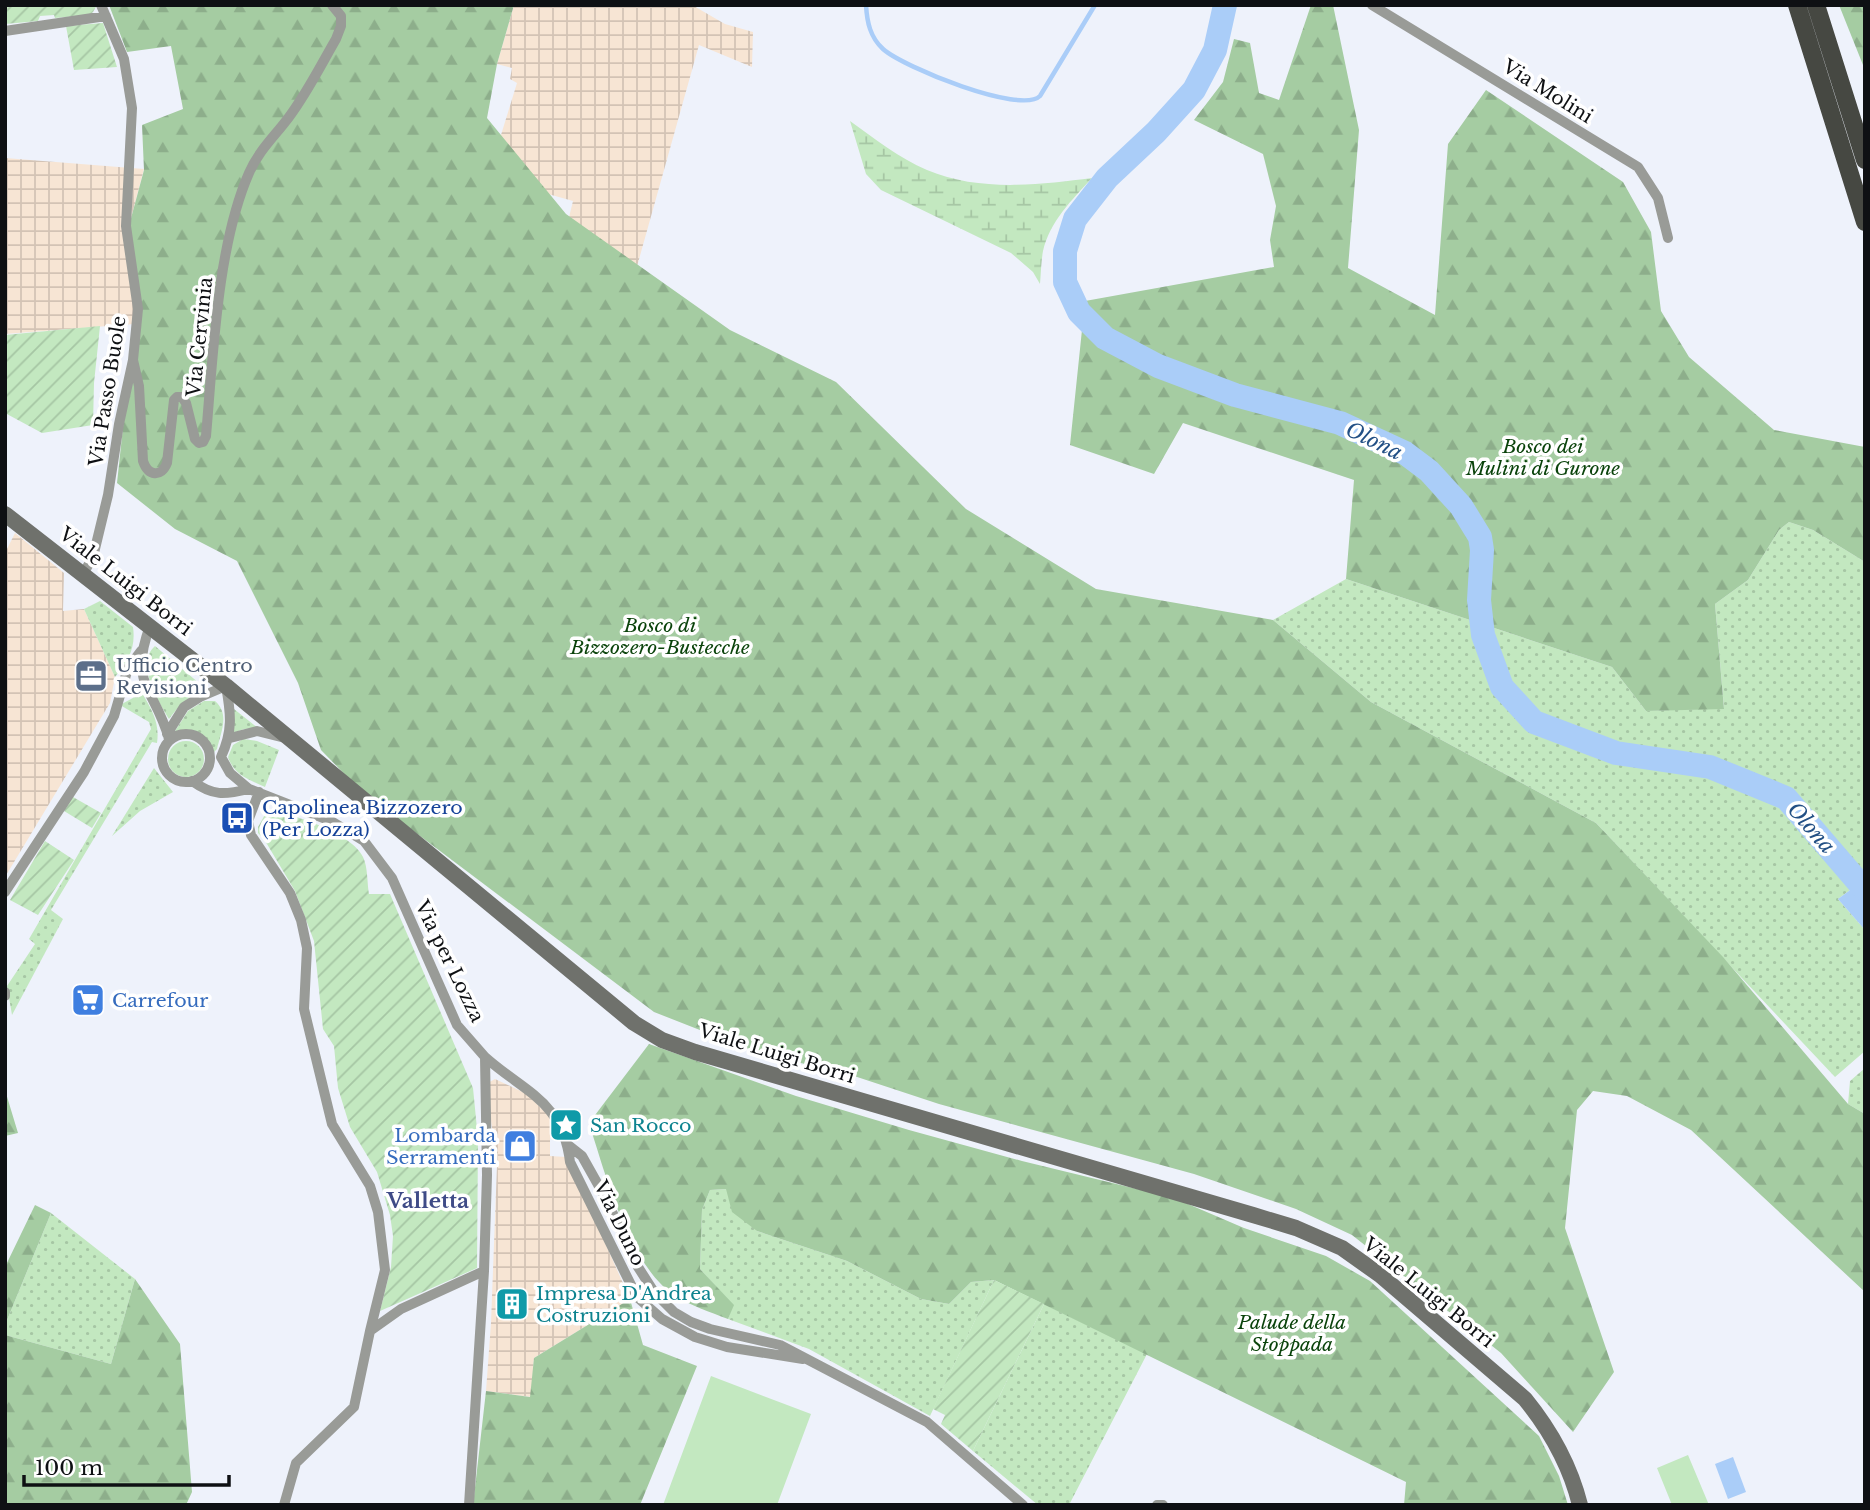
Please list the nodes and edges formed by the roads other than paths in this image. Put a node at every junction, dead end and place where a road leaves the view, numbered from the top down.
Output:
1 (331, 5) edge
2 (1372, 5) edge
3 (1797, 5) edge
4 (1816, 5) edge
5 (104, 10) edge
6 (5, 31) edge
7 (1865, 160) edge
8 (1865, 222) edge
9 (1668, 238) dead end
10 (133, 360) junction
11 (5, 514) edge
12 (83, 575) junction
13 (150, 626) junction
14 (141, 651) junction
15 (143, 683) junction
16 (226, 687) junction
17 (122, 691) junction
18 (168, 737) junction
19 (230, 738) junction
20 (287, 738) junction
21 (215, 757) junction
22 (192, 781) junction
23 (254, 790) junction
24 (5, 892) edge
25 (485, 1057) junction
26 (568, 1145) junction
27 (484, 1271) junction
28 (370, 1331) junction
29 (809, 1360) junction
30 (284, 1505) edge
31 (469, 1505) edge
32 (1023, 1505) edge
33 (1157, 1505) edge
34 (1163, 1505) edge
35 (1580, 1505) edge

1 - 10 street, Via Cervinia
2 - 9 street, Via Molini
3 - 8 highway
4 - 7 highway
5 - 6 street
5 - 10 street, Via Passo Buole
10 - 12 street, Via Passo Buole
11 - 12 main road, Viale Luigi Borri
12 - 13 main road, Viale Luigi Borri
13 - 14 street
13 - 16 main road, Viale Luigi Borri
14 - 15 street
14 - 17 street
15 - 17 street
15 - 18 street
16 - 18 street
16 - 19 street
16 - 20 main road, Viale Luigi Borri
17 - 24 street
18 - 21 street
18 - 22 street
19 - 20 street
19 - 21 street
20 - 35 main road, Viale Luigi Borri
21 - 22 street
21 - 23 street, Via per Lozza
22 - 23 street, Via per Lozza
23 - 25 street, Via per Lozza
23 - 28 street
25 - 26 street, Via Duno
25 - 27 street
26 - 29 street, Via Duno
26 - 29 street, Via Duno
27 - 28 street
27 - 31 street
28 - 30 street
29 - 32 street, Via Duno
33 - 34 street

